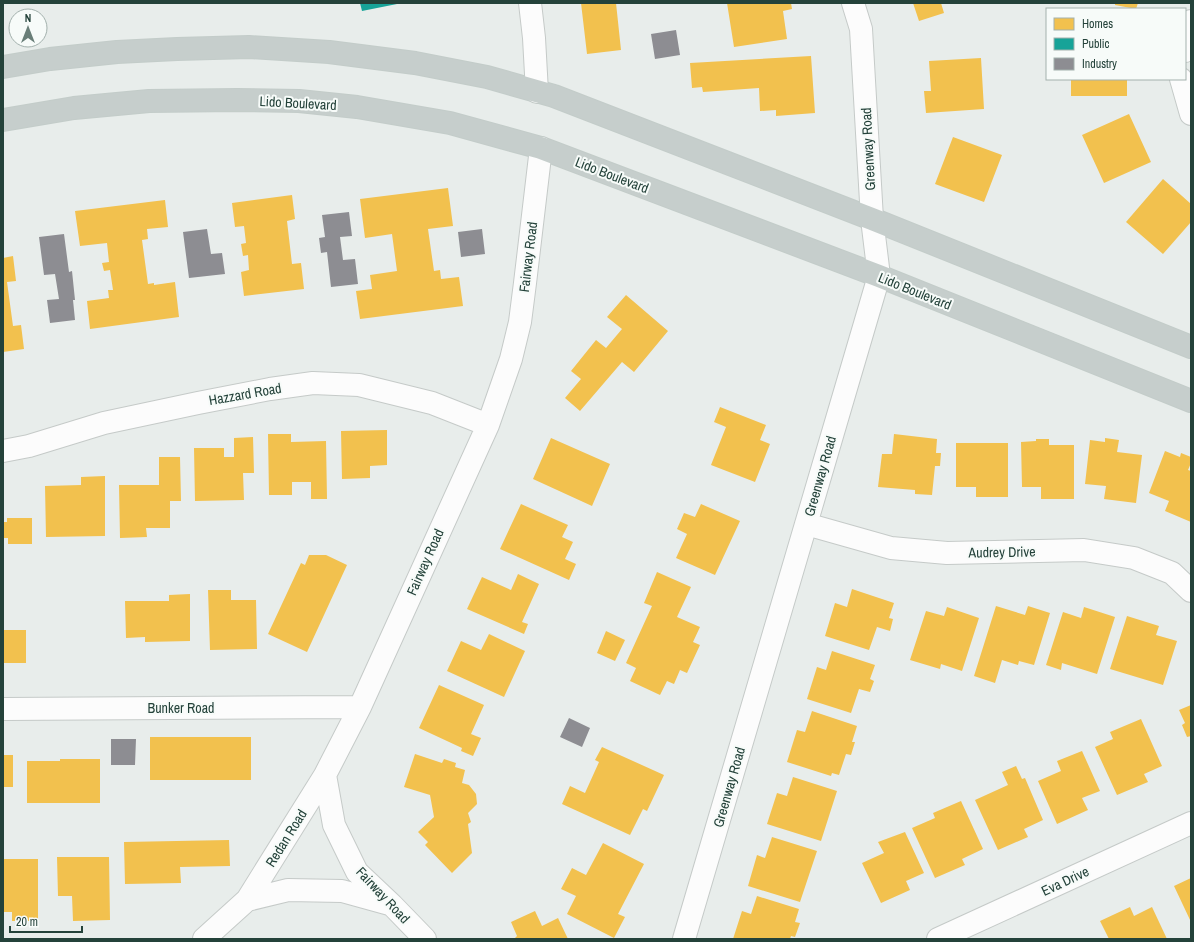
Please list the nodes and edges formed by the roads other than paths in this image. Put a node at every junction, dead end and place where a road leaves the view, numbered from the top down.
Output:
1 (530, 3) edge
2 (853, 3) edge
3 (1191, 21) edge
4 (1186, 46) edge
5 (3, 67) edge
6 (1181, 80) edge
7 (538, 92) junction
8 (1191, 114) edge
9 (3, 120) edge
10 (541, 148) junction
11 (872, 219) junction
12 (879, 276) junction
13 (1191, 346) edge
14 (1191, 401) edge
15 (488, 424) junction
16 (3, 451) edge
17 (806, 524) junction
18 (1191, 591) edge
19 (360, 707) junction
20 (3, 709) edge
21 (325, 775) junction
22 (1191, 823) edge
23 (247, 900) junction
24 (392, 905) junction
25 (204, 939) edge
26 (424, 939) edge
27 (684, 939) edge
28 (938, 939) edge

1 - 7 street
2 - 11 street, Greenway Road
3 - 4 street
5 - 7 highway
6 - 8 street
7 - 11 highway
9 - 10 highway, Lido Boulevard
10 - 12 highway, Lido Boulevard
10 - 15 street, Fairway Road
11 - 12 street, Greenway Road
11 - 13 highway
12 - 14 highway, Lido Boulevard
12 - 17 street, Greenway Road
15 - 16 street, Hazzard Road
15 - 19 street, Fairway Road
17 - 18 street, Audrey Drive
17 - 27 street, Greenway Road
19 - 20 street, Bunker Road
19 - 21 street, Fairway Road
21 - 23 street, Redan Road
21 - 24 street, Fairway Road
22 - 28 street, Eva Drive
23 - 24 street, Redan Road
23 - 25 street, Redan Road
24 - 26 street, Fairway Road

